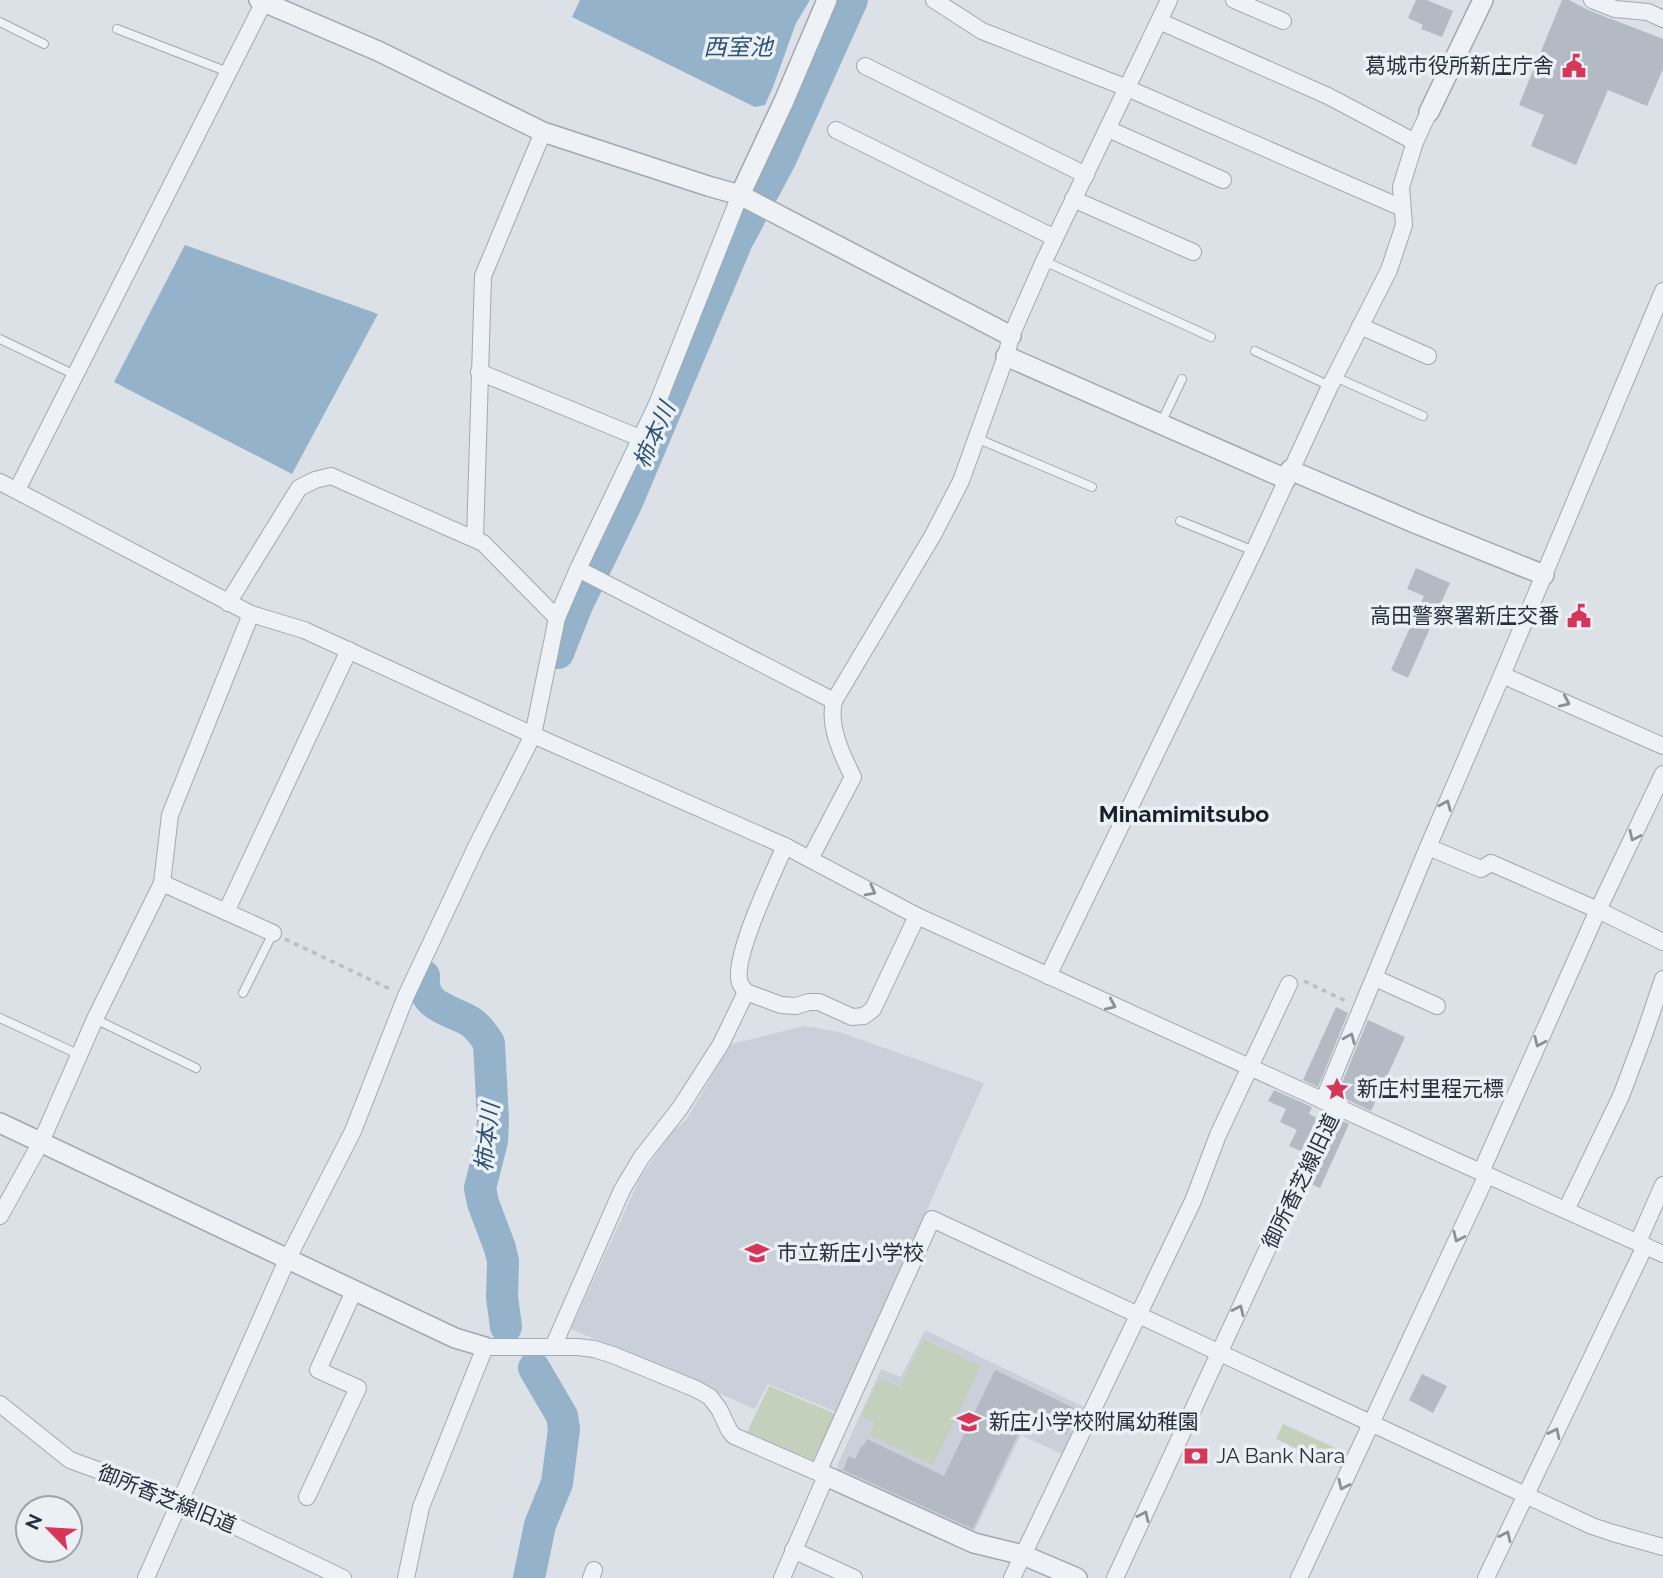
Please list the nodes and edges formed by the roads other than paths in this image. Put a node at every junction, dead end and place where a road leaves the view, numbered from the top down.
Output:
1 (827, 0) edge
2 (934, 0) edge
3 (1168, 0) edge
4 (1234, 0) edge
5 (1592, 0) edge
6 (263, 1) edge
7 (1478, 1) edge
8 (1663, 19) edge
9 (1159, 21) junction
10 (0, 22) edge
11 (1283, 22) dead end
12 (117, 29) dead end
13 (44, 44) dead end
14 (865, 66) dead end
15 (228, 72) junction
16 (1126, 88) junction
17 (1429, 112) joint
18 (1108, 129) junction
19 (835, 130) dead end
20 (543, 132) junction
21 (1415, 142) junction
22 (1086, 175) junction
23 (1223, 180) dead end
24 (740, 195) junction
25 (1073, 200) junction
26 (1402, 208) junction
27 (1055, 238) junction
28 (1193, 252) dead end
29 (1044, 261) junction
30 (1663, 291) edge
31 (1360, 326) junction
32 (1010, 336) junction
33 (1211, 337) dead end
34 (0, 339) edge
35 (1255, 351) dead end
36 (1006, 355) junction
37 (1429, 356) dead end
38 (479, 372) junction
39 (75, 375) junction
40 (1182, 379) dead end
41 (1332, 381) junction
42 (1423, 416) dead end
43 (1161, 423) junction
44 (640, 438) junction
45 (976, 438) junction
46 (1288, 474) junction
47 (0, 482) edge
48 (1092, 487) dead end
49 (17, 490) junction
50 (1180, 521) dead end
51 (475, 539) junction
52 (1254, 551) junction
53 (587, 573) junction
54 (1544, 575) junction
55 (228, 603) junction
56 (251, 614) junction
57 (557, 618) junction
58 (349, 650) junction
59 (1502, 675) junction
60 (834, 701) junction
61 (533, 735) junction
62 (1663, 746) edge
63 (1663, 774) edge
64 (785, 846) junction
65 (1428, 847) junction
66 (810, 859) junction
67 (162, 883) junction
68 (1598, 910) junction
69 (226, 912) junction
70 (917, 916) junction
71 (274, 933) joint
72 (1663, 942) edge
73 (1048, 976) junction
74 (1375, 978) junction
75 (1663, 979) edge
76 (1289, 984) road end
77 (746, 992) junction
78 (243, 993) dead end
79 (1437, 1006) dead end
80 (0, 1018) edge
81 (95, 1020) junction
82 (80, 1055) junction
83 (196, 1068) dead end
84 (1250, 1068) junction
85 (1329, 1103) junction
86 (0, 1123) edge
87 (41, 1142) junction
88 (1484, 1174) junction
89 (1663, 1185) edge
90 (1566, 1210) junction
91 (0, 1216) edge
92 (1642, 1244) junction
93 (1663, 1254) edge
94 (287, 1260) junction
95 (354, 1291) junction
96 (1137, 1315) junction
97 (485, 1347) junction
98 (553, 1347) junction
99 (1219, 1353) junction
100 (0, 1404) edge
101 (1372, 1423) junction
102 (822, 1474) junction
103 (1525, 1495) junction
104 (307, 1497) dead end
105 (180, 1500) junction
106 (1663, 1547) edge
107 (793, 1550) junction
108 (1023, 1555) junction
109 (145, 1578) edge
110 (343, 1578) edge
111 (406, 1578) edge
112 (782, 1578) edge
113 (854, 1578) edge
114 (1012, 1578) edge
115 (1077, 1578) edge
116 (1115, 1578) edge
117 (1299, 1578) edge
118 (1486, 1578) edge

1 - 24 street
2 - 16 street
3 - 9 street
4 - 11 street
5 - 8 street
6 - 15 street
6 - 20 street
7 - 17 street
9 - 16 street
9 - 21 street
10 - 13 lane
12 - 15 lane
14 - 22 street
15 - 39 street
16 - 18 street
16 - 26 street
17 - 21 street
18 - 22 street
18 - 23 street
19 - 27 street
20 - 24 street
20 - 38 street
21 - 26 street
22 - 25 street
24 - 32 street
24 - 44 street
25 - 27 street
25 - 28 street
26 - 31 street
27 - 29 street
29 - 32 street
29 - 33 lane
30 - 54 street
31 - 37 street
31 - 41 street
32 - 36 street
34 - 39 lane
35 - 41 lane
36 - 43 street
36 - 45 street
38 - 44 street
38 - 51 street
39 - 49 street
40 - 43 lane
41 - 42 lane
41 - 46 street
43 - 46 street
44 - 53 street
45 - 48 lane
45 - 60 street
46 - 52 street
46 - 54 street
47 - 49 street
49 - 55 street
50 - 52 lane
51 - 55 street
51 - 57 street
52 - 73 street
53 - 57 street
53 - 60 street
54 - 59 street
55 - 56 street
56 - 58 street
56 - 67 street
57 - 61 street
58 - 61 street
58 - 69 street
59 -> 62 street
65 -> 59 street
60 - 66 street
61 - 64 street
61 - 94 street
63 -> 68 street
64 - 66 street
64 - 77 street
65 - 68 street
65 - 74 street
66 -> 70 street
67 - 69 street
67 - 81 street
68 - 72 street
68 -> 88 street
69 - 71 street
70 - 73 street
70 - 77 street
71 - 78 lane
73 -> 84 street
74 - 79 street
85 -> 74 street
75 - 90 street
76 - 84 street
77 - 98 street
80 - 82 lane
81 - 82 street
81 - 83 lane
82 - 87 street
84 - 85 street
84 - 96 street
85 - 88 street, 御所香芝線旧道
99 -> 85 street, 御所香芝線旧道
86 - 87 street
87 - 91 street
87 - 94 street
88 - 90 street, 御所香芝線旧道
88 -> 101 street
89 - 92 street
90 - 92 street, 御所香芝線旧道
92 - 93 street, 御所香芝線旧道
103 -> 92 street
94 - 95 street
94 - 105 street
95 - 97 street
95 - 104 street
96 - 99 street
96 - 102 street
96 - 108 street
97 - 98 street
97 - 111 street
98 - 102 street
99 - 101 street
116 -> 99 street, 御所香芝線旧道
100 - 105 street, 御所香芝線旧道
101 - 103 street
101 -> 117 street
102 - 107 street
102 - 108 street
103 - 106 street
118 -> 103 street
105 - 109 street
105 - 110 street, 御所香芝線旧道
107 - 112 street
107 - 113 street
108 - 114 street
108 - 115 street

